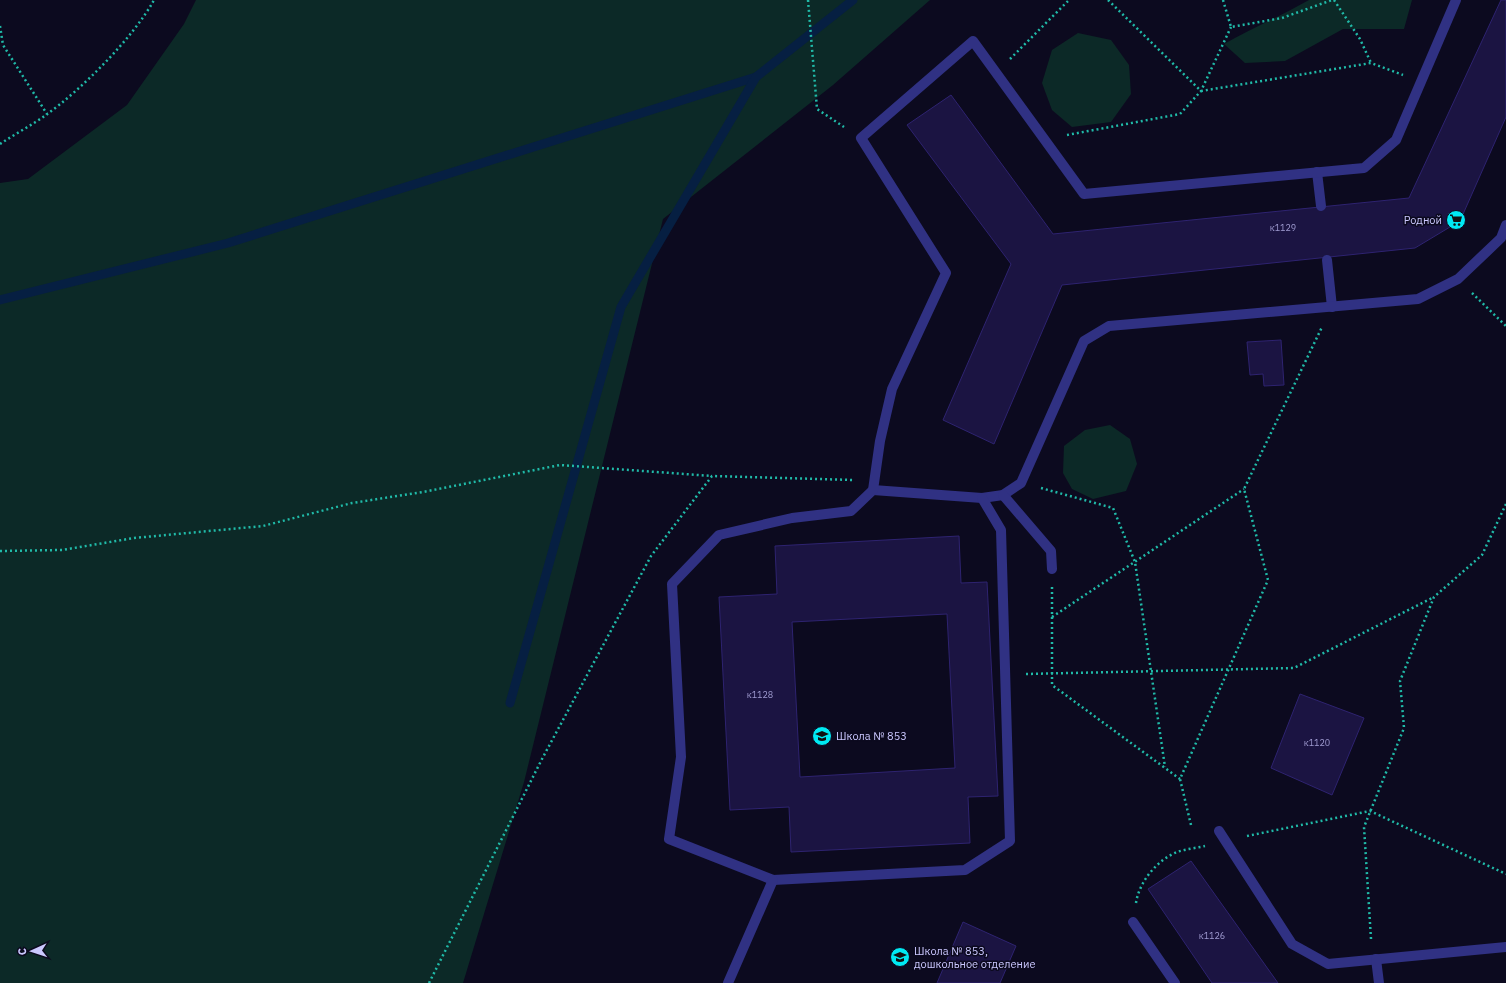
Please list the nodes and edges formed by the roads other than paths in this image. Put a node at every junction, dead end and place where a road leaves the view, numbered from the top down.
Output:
1 (1456, 0) edge
2 (1317, 172) junction
3 (1321, 206) dead end
4 (1506, 225) edge
5 (1327, 260) dead end
6 (1332, 307) junction
7 (874, 485) junction
8 (1003, 495) junction
9 (982, 498) junction
10 (1052, 569) road end
11 (1219, 831) dead end
12 (773, 880) junction
13 (1133, 922) dead end
14 (1506, 947) edge
15 (1376, 959) junction
16 (728, 983) edge
17 (1175, 983) edge
18 (1379, 983) edge

1 - 2 lane
2 - 3 lane
2 - 7 lane
4 - 6 lane
5 - 6 lane
6 - 8 lane
7 - 9 lane
7 - 12 lane
8 - 9 lane
8 - 10 lane
9 - 12 lane
11 - 15 lane
12 - 16 lane
13 - 17 lane
14 - 15 lane
15 - 18 lane

